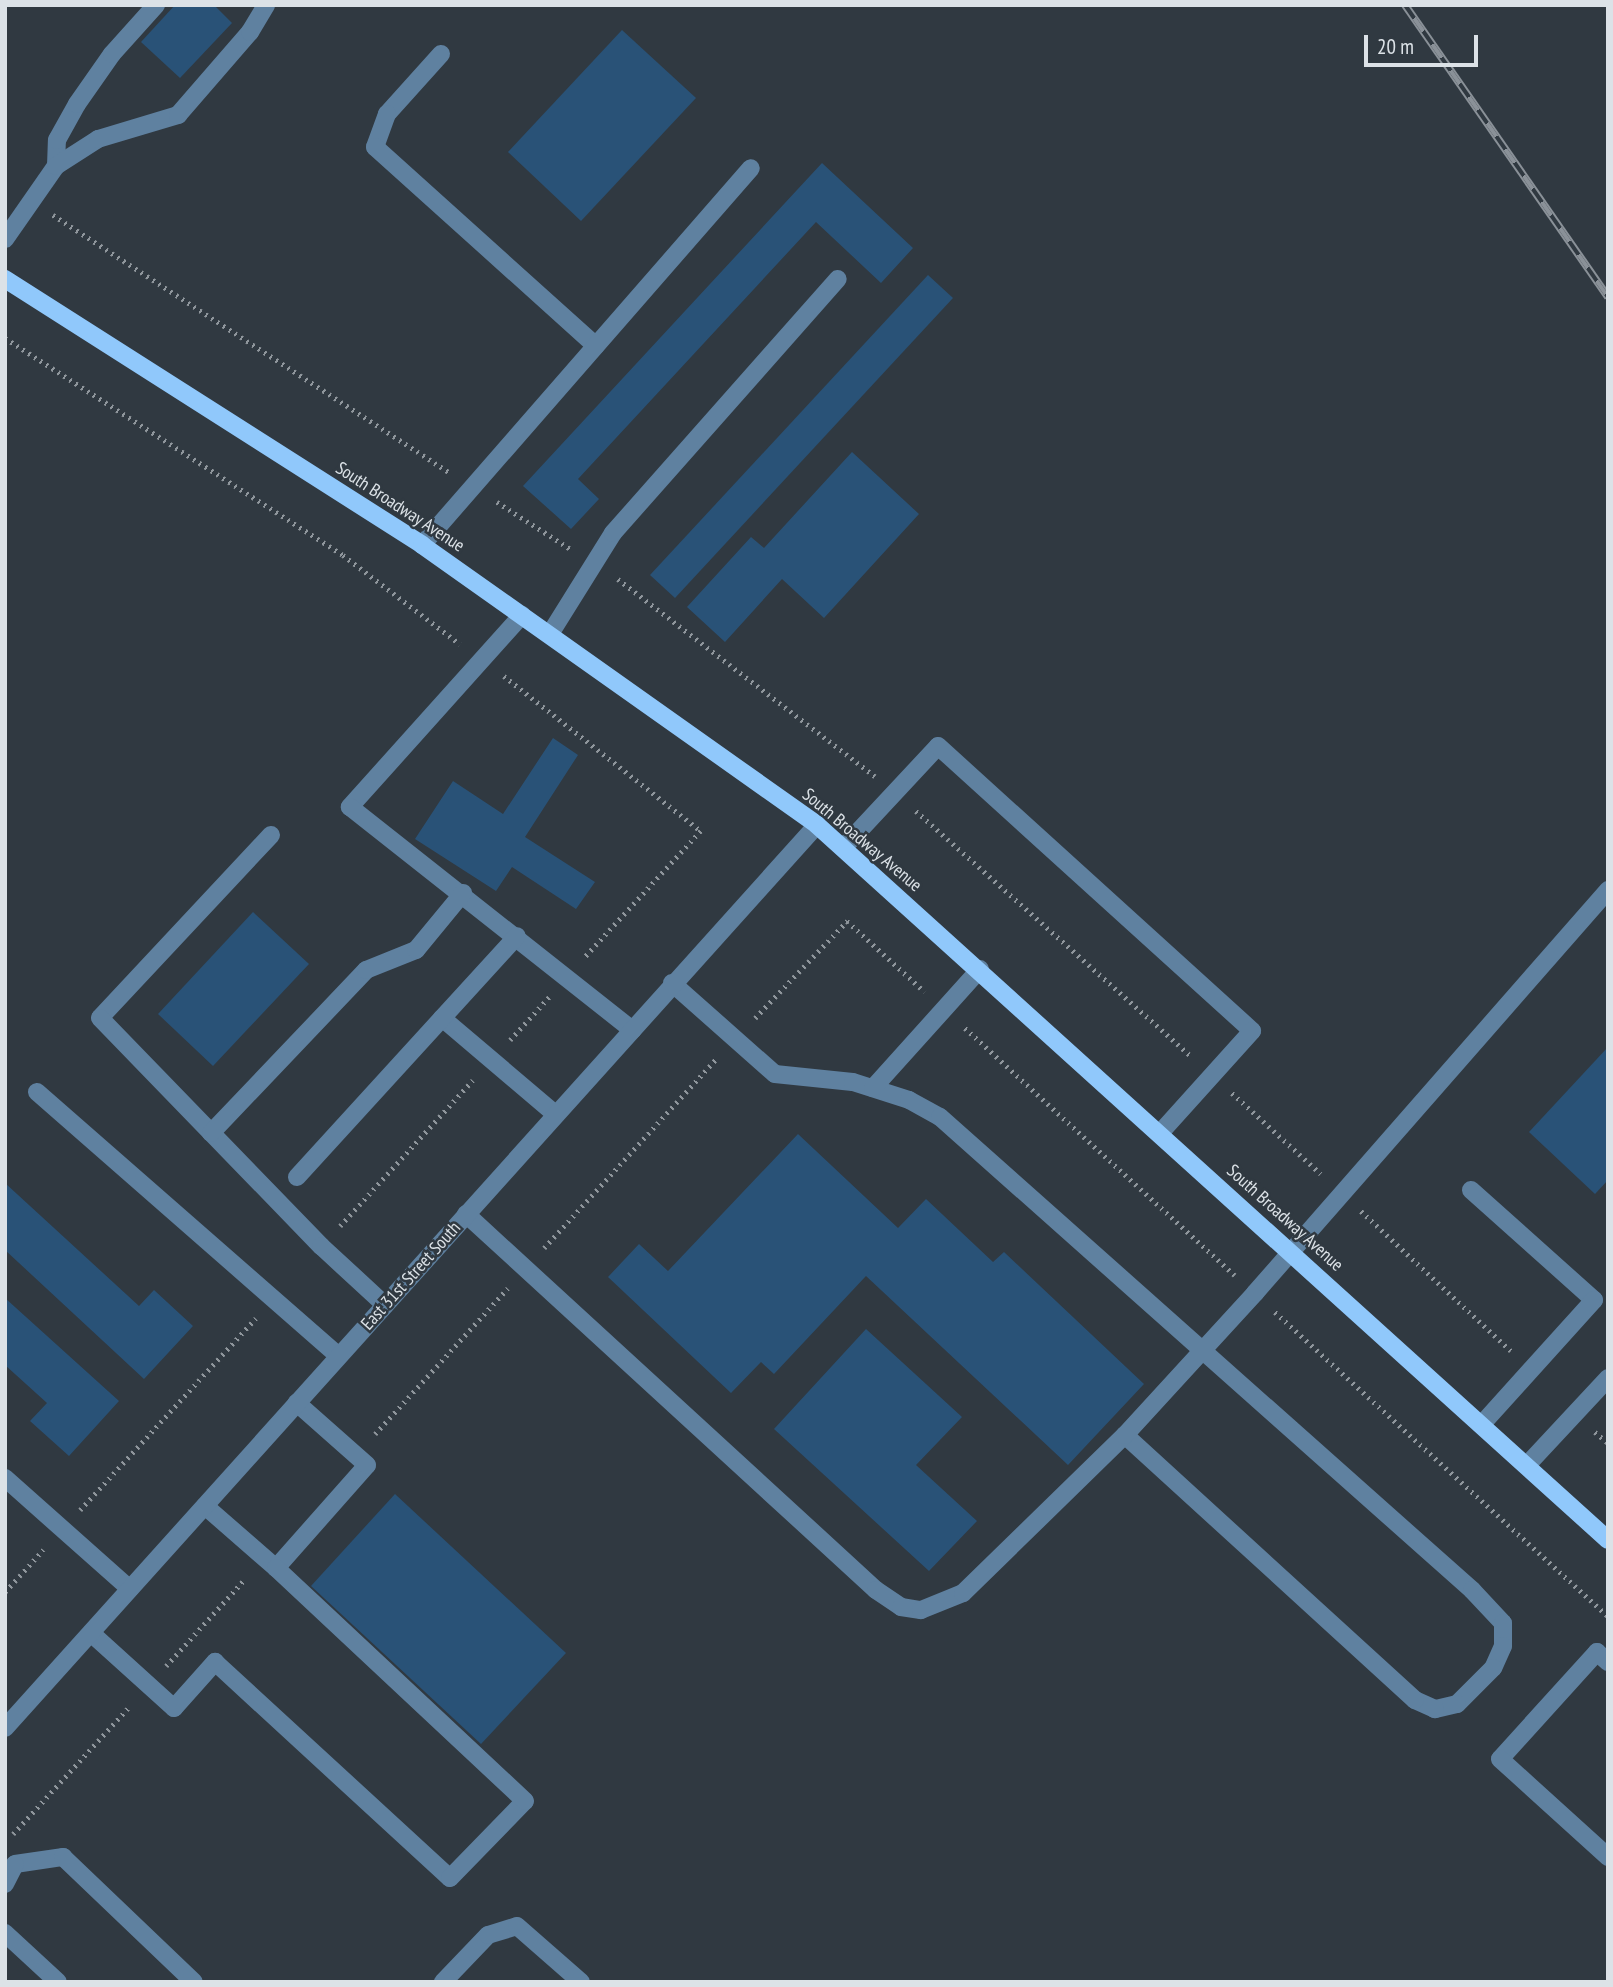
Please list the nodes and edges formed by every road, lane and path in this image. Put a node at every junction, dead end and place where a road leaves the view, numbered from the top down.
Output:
1 (156, 5) edge
2 (266, 5) edge
3 (441, 54) dead end
4 (56, 166) junction
5 (751, 169) dead end
6 (30, 200) junction
7 (5, 239) edge
8 (5, 279) edge
9 (838, 279) dead end
10 (5, 338) edge
11 (596, 346) junction
12 (473, 487) junction
13 (422, 545) junction
14 (594, 564) junction
15 (522, 615) junction
16 (550, 634) junction
17 (481, 659) junction
18 (894, 792) junction
19 (817, 825) junction
20 (271, 835) dead end
21 (843, 848) junction
22 (1608, 890) edge
23 (463, 893) junction
24 (517, 936) junction
25 (980, 969) junction
26 (568, 976) junction
27 (672, 983) junction
28 (944, 1009) junction
29 (442, 1018) junction
30 (632, 1030) junction
31 (733, 1041) junction
32 (492, 1060) junction
33 (1212, 1075) junction
34 (873, 1088) junction
35 (37, 1092) dead end
36 (554, 1113) junction
37 (211, 1133) junction
38 (1160, 1133) junction
39 (297, 1177) dead end
40 (1471, 1190) dead end
41 (1342, 1193) junction
42 (466, 1214) junction
43 (321, 1246) junction
44 (1291, 1252) junction
45 (524, 1269) junction
46 (1255, 1293) junction
47 (273, 1299) junction
48 (385, 1305) junction
49 (1205, 1349) junction
50 (340, 1356) junction
51 (1530, 1370) junction
52 (1608, 1378) edge
53 (297, 1403) junction
54 (1575, 1413) junction
55 (1482, 1424) junction
56 (1125, 1435) junction
57 (1608, 1443) edge
58 (356, 1455) junction
59 (1527, 1465) junction
60 (5, 1478) edge
61 (205, 1506) junction
62 (62, 1529) junction
63 (1608, 1540) edge
64 (270, 1563) junction
65 (130, 1589) junction
66 (5, 1592) edge
67 (1608, 1616) edge
68 (91, 1633) junction
69 (1608, 1662) edge
70 (149, 1685) junction
71 (5, 1728) edge
72 (5, 1843) edge
73 (1608, 1857) edge
74 (10, 1860) edge
75 (5, 1884) edge
76 (5, 1933) edge
77 (58, 1982) edge
78 (194, 1982) edge
79 (443, 1982) edge
80 (581, 1982) edge

1 - 4 street
2 - 4 street
3 - 11 street
4 - 6 street
5 - 11 street
6 - 7 street
6 - 12 path
8 - 13 main road, South Broadway Avenue
9 - 14 street
10 - 17 path
11 - 12 street
12 - 13 street
12 - 14 path
13 - 15 main road, South Broadway Avenue
14 - 16 street
14 - 18 path
15 - 16 main road, South Broadway Avenue
15 - 17 street
16 - 19 main road, South Broadway Avenue
17 - 23 street
17 - 26 path
18 - 21 street
18 - 33 path
18 - 33 street
19 - 21 main road, South Broadway Avenue
19 - 27 street, East 31st Street South
20 - 37 street
21 - 25 main road, South Broadway Avenue
22 - 41 street
23 - 24 street
23 - 37 street
24 - 26 street
24 - 29 street
25 - 28 street
25 - 38 main road, South Broadway Avenue
26 - 30 street
26 - 32 path
27 - 30 street, East 31st Street South
27 - 31 street
28 - 31 path
28 - 34 street
28 - 46 path
29 - 32 street
29 - 39 street
30 - 36 street, East 31st Street South
31 - 34 street
31 - 45 path
32 - 36 street
32 - 43 path
33 - 38 street
33 - 41 path
34 - 49 street
35 - 47 street
36 - 42 street, East 31st Street South
37 - 43 street
38 - 44 main road, South Broadway Avenue
40 - 51 street
41 - 44 street
41 - 51 path
42 - 45 street
42 - 48 street, East 31st Street South
43 - 48 street
44 - 46 street
44 - 55 main road, South Broadway Avenue
45 - 56 street
45 - 58 path
46 - 49 street
46 - 67 path
47 - 50 street
47 - 62 path
48 - 50 street, East 31st Street South
49 - 56 street
49 - 56 street
50 - 53 street, East 31st Street South
51 - 55 street
52 - 54 street
53 - 58 street
53 - 61 street, East 31st Street South
54 - 57 path
54 - 59 street
55 - 59 main road, South Broadway Avenue
58 - 64 street
59 - 63 main road, South Broadway Avenue
60 - 62 street
61 - 64 street
61 - 65 street, East 31st Street South
62 - 65 street
62 - 66 path
64 - 70 path
64 - 70 street
65 - 68 street, East 31st Street South
68 - 70 street
68 - 71 street, East 31st Street South
69 - 73 street
70 - 72 path
74 - 75 street
74 - 78 street
76 - 77 street
79 - 80 street

